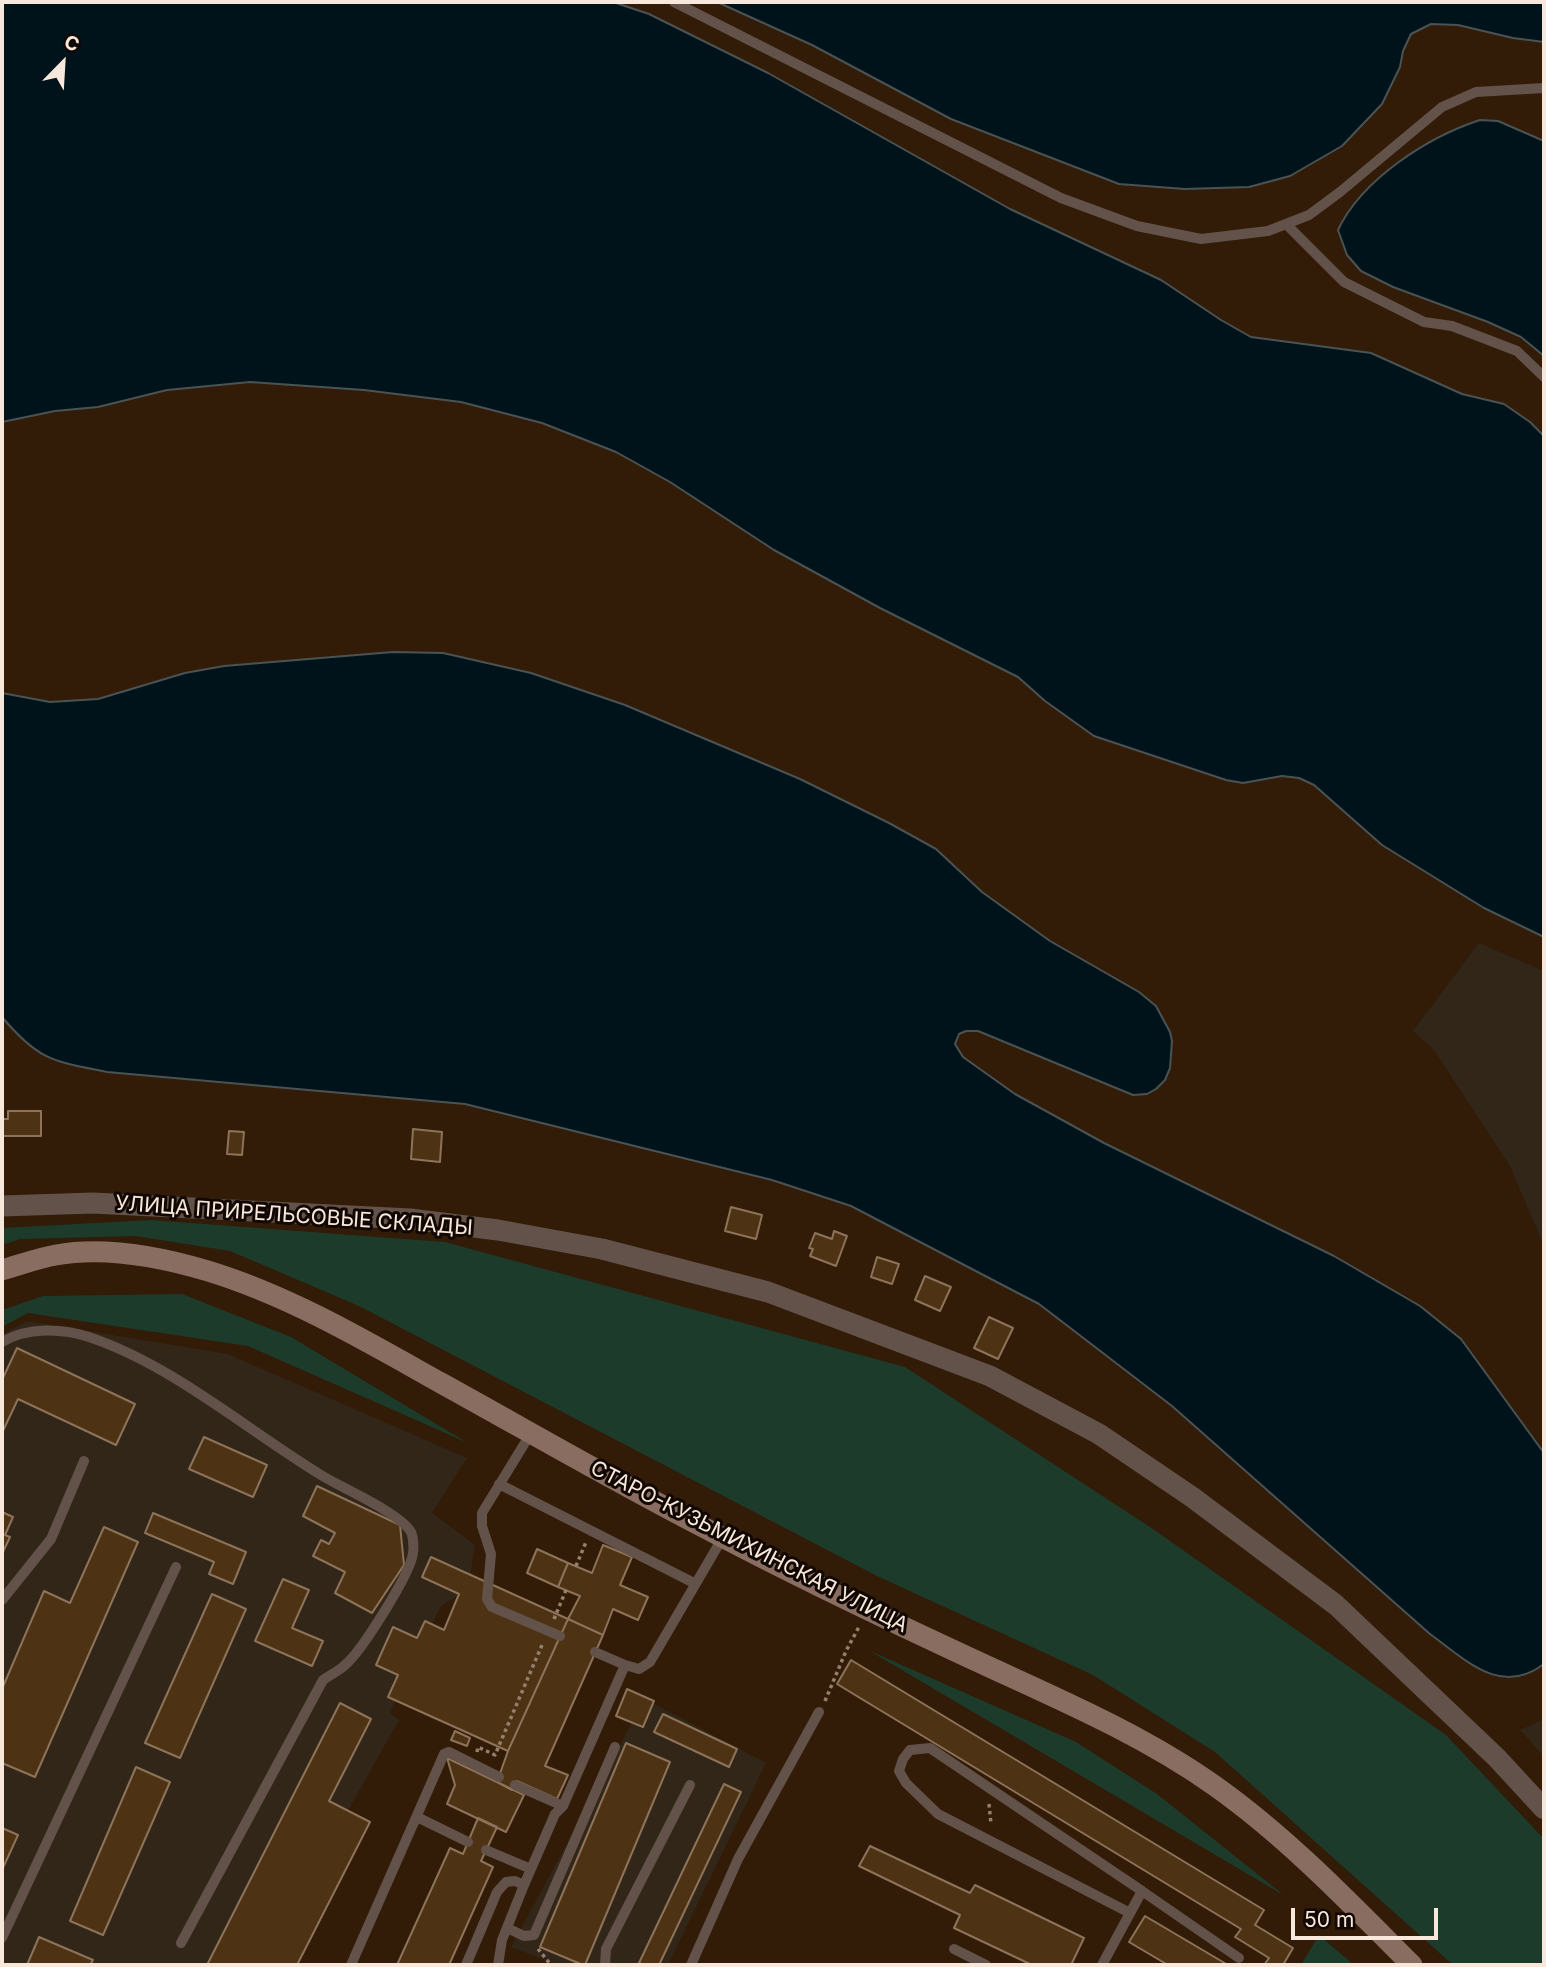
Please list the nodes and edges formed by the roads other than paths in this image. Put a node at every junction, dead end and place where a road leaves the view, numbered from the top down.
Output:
1 (674, 2) edge
2 (1544, 88) edge
3 (1286, 224) junction
4 (1544, 377) edge
5 (2, 1206) edge
6 (29, 1262) junction
7 (2, 1270) edge
8 (2, 1279) edge
9 (2, 1342) edge
10 (531, 1433) junction
11 (84, 1461) dead end
12 (499, 1484) junction
13 (723, 1537) junction
14 (176, 1567) dead end
15 (694, 1583) junction
16 (2, 1600) edge
17 (561, 1636) dead end
18 (596, 1652) dead end
19 (625, 1665) junction
20 (819, 1712) road end
21 (615, 1746) dead end
22 (499, 1777) dead end
23 (515, 1785) dead end
24 (690, 1785) dead end
25 (563, 1806) junction
26 (1544, 1809) edge
27 (417, 1817) junction
28 (468, 1842) dead end
29 (486, 1850) dead end
30 (531, 1869) junction
31 (524, 1885) junction
32 (1142, 1891) junction
33 (1130, 1913) junction
34 (507, 1928) junction
35 (2, 1938) edge
36 (181, 1943) dead end
37 (954, 1949) dead end
38 (1239, 1958) dead end
39 (351, 1965) edge
40 (466, 1965) edge
41 (498, 1965) edge
42 (605, 1965) edge
43 (691, 1965) edge
44 (986, 1965) edge
45 (1102, 1965) edge
46 (1412, 1965) edge

1 - 3 lane
2 - 3 lane
3 - 4 lane
5 - 26 street, УЛИЦА ПРИРЕЛЬСОВЫЕ СКЛАДЫ
6 - 7 main road, СТАРО-КУЗЬМИХИНСКАЯ УЛИЦА
6 - 8 main road, СТАРО-КУЗЬМИХИНСКАЯ УЛИЦА
6 - 10 main road, СТАРО-КУЗЬМИХИНСКАЯ УЛИЦА
9 - 36 lane
10 - 12 lane
10 - 13 main road, СТАРО-КУЗЬМИХИНСКАЯ УЛИЦА
11 - 16 lane
12 - 15 lane
12 - 17 lane
13 - 15 lane
13 - 46 main road, СТАРО-КУЗЬМИХИНСКАЯ УЛИЦА
14 - 35 lane
15 - 19 lane
18 - 19 lane
19 - 25 lane
20 - 43 lane
21 - 34 lane
22 - 27 lane
23 - 25 lane
24 - 42 lane
25 - 30 lane
27 - 28 lane
27 - 39 lane
29 - 30 lane
30 - 31 lane
31 - 34 lane
31 - 40 lane
32 - 33 lane
32 - 33 lane
32 - 38 lane
33 - 45 lane
34 - 41 lane
37 - 44 lane

